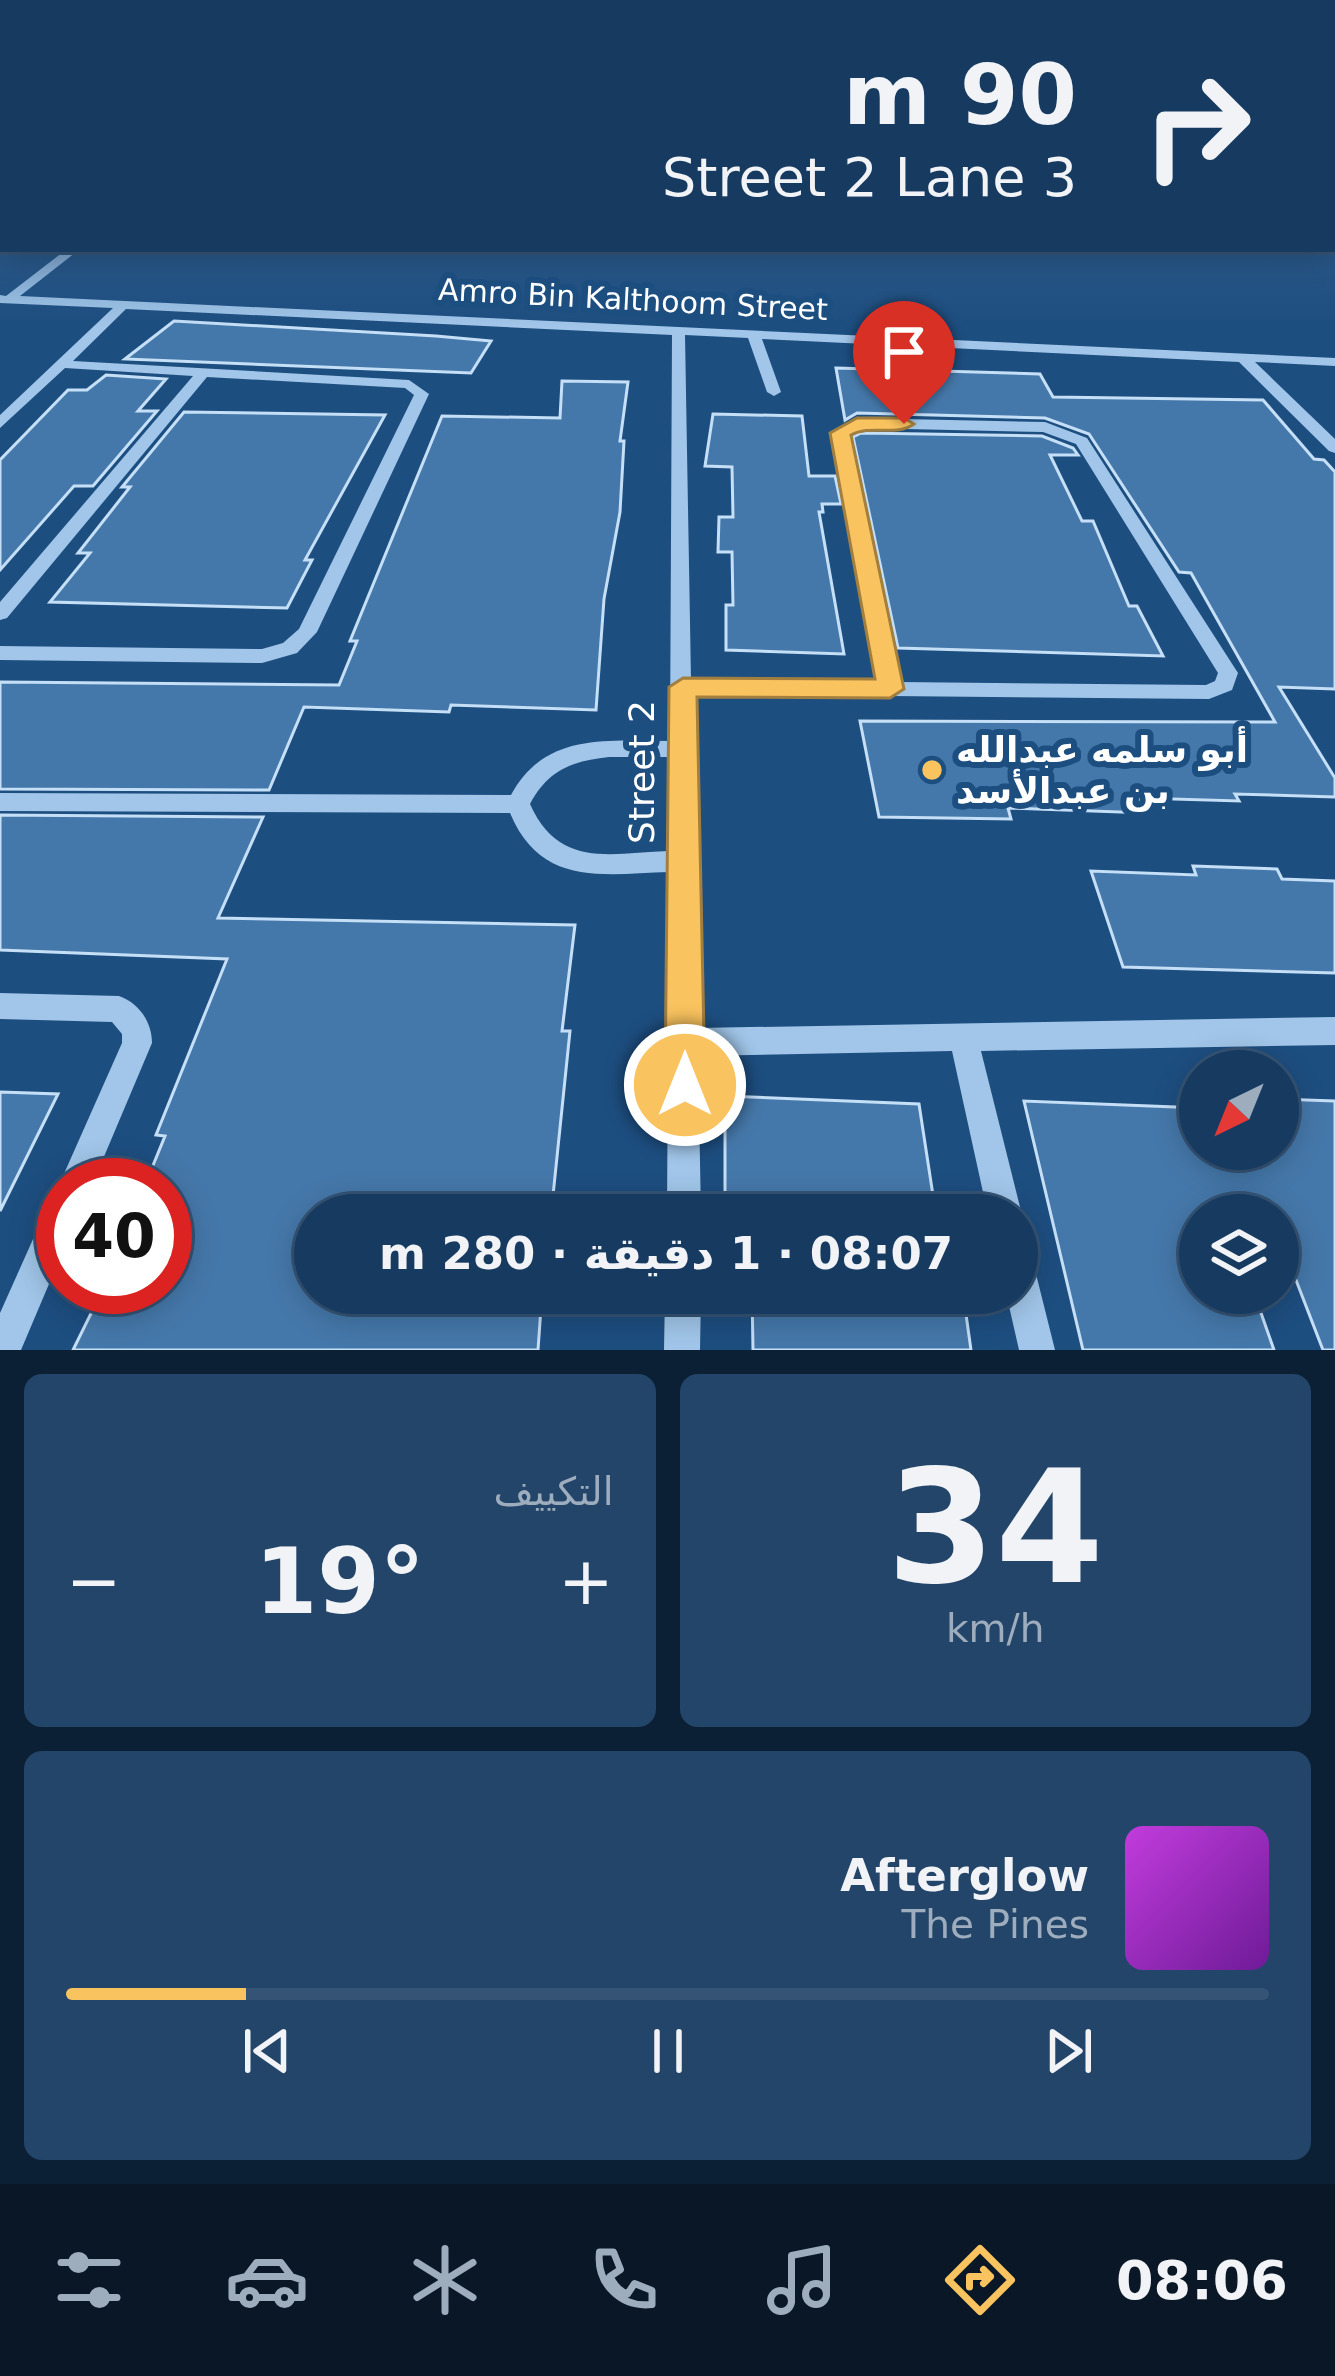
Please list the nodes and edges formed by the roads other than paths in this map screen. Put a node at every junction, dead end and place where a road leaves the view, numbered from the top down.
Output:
1 (70, 252) edge
2 (5, 299) edge
3 (124, 303) junction
4 (678, 330) junction
5 (753, 333) junction
6 (1244, 359) junction
7 (1335, 362) edge
8 (60, 364) junction
9 (202, 374) junction
10 (774, 392) dead end
11 (0, 423) edge
12 (1335, 448) edge
13 (0, 614) edge
14 (0, 653) edge
15 (683, 687) junction
16 (890, 689) junction
17 (681, 749) junction
18 (0, 802) edge
19 (518, 804) junction
20 (683, 861) junction
21 (0, 1006) edge
22 (1335, 1031) edge
23 (964, 1040) junction
24 (686, 1042) junction
25 (87, 1158) edge
26 (684, 1194) edge
27 (1000, 1194) edge
28 (36, 1273) edge
29 (683, 1314) edge
30 (1029, 1314) edge
31 (2, 1350) edge
32 (682, 1350) edge
33 (1037, 1350) edge

1 - 2 street
2 - 3 street, Amro Bin Kalthoom Street
3 - 4 street, Amro Bin Kalthoom Street
3 - 8 street
4 - 5 street, Amro Bin Kalthoom Street
4 - 15 street, Street 2
5 - 6 street, Amro Bin Kalthoom Street
5 - 10 street
6 - 7 street, Amro Bin Kalthoom Street
6 - 12 street
8 - 9 street
8 - 11 street
9 - 13 street
9 - 14 street
15 - 16 street
15 - 17 street, Street 2
16 - 16 street
17 - 19 street
17 - 20 street, Street 2
18 - 19 street
19 - 20 street
20 - 24 street, Street 2
21 - 25 street
22 - 23 street
23 - 24 street
23 - 27 street
24 - 26 street, Street 2
28 - 31 street
29 - 32 street
30 - 33 street

